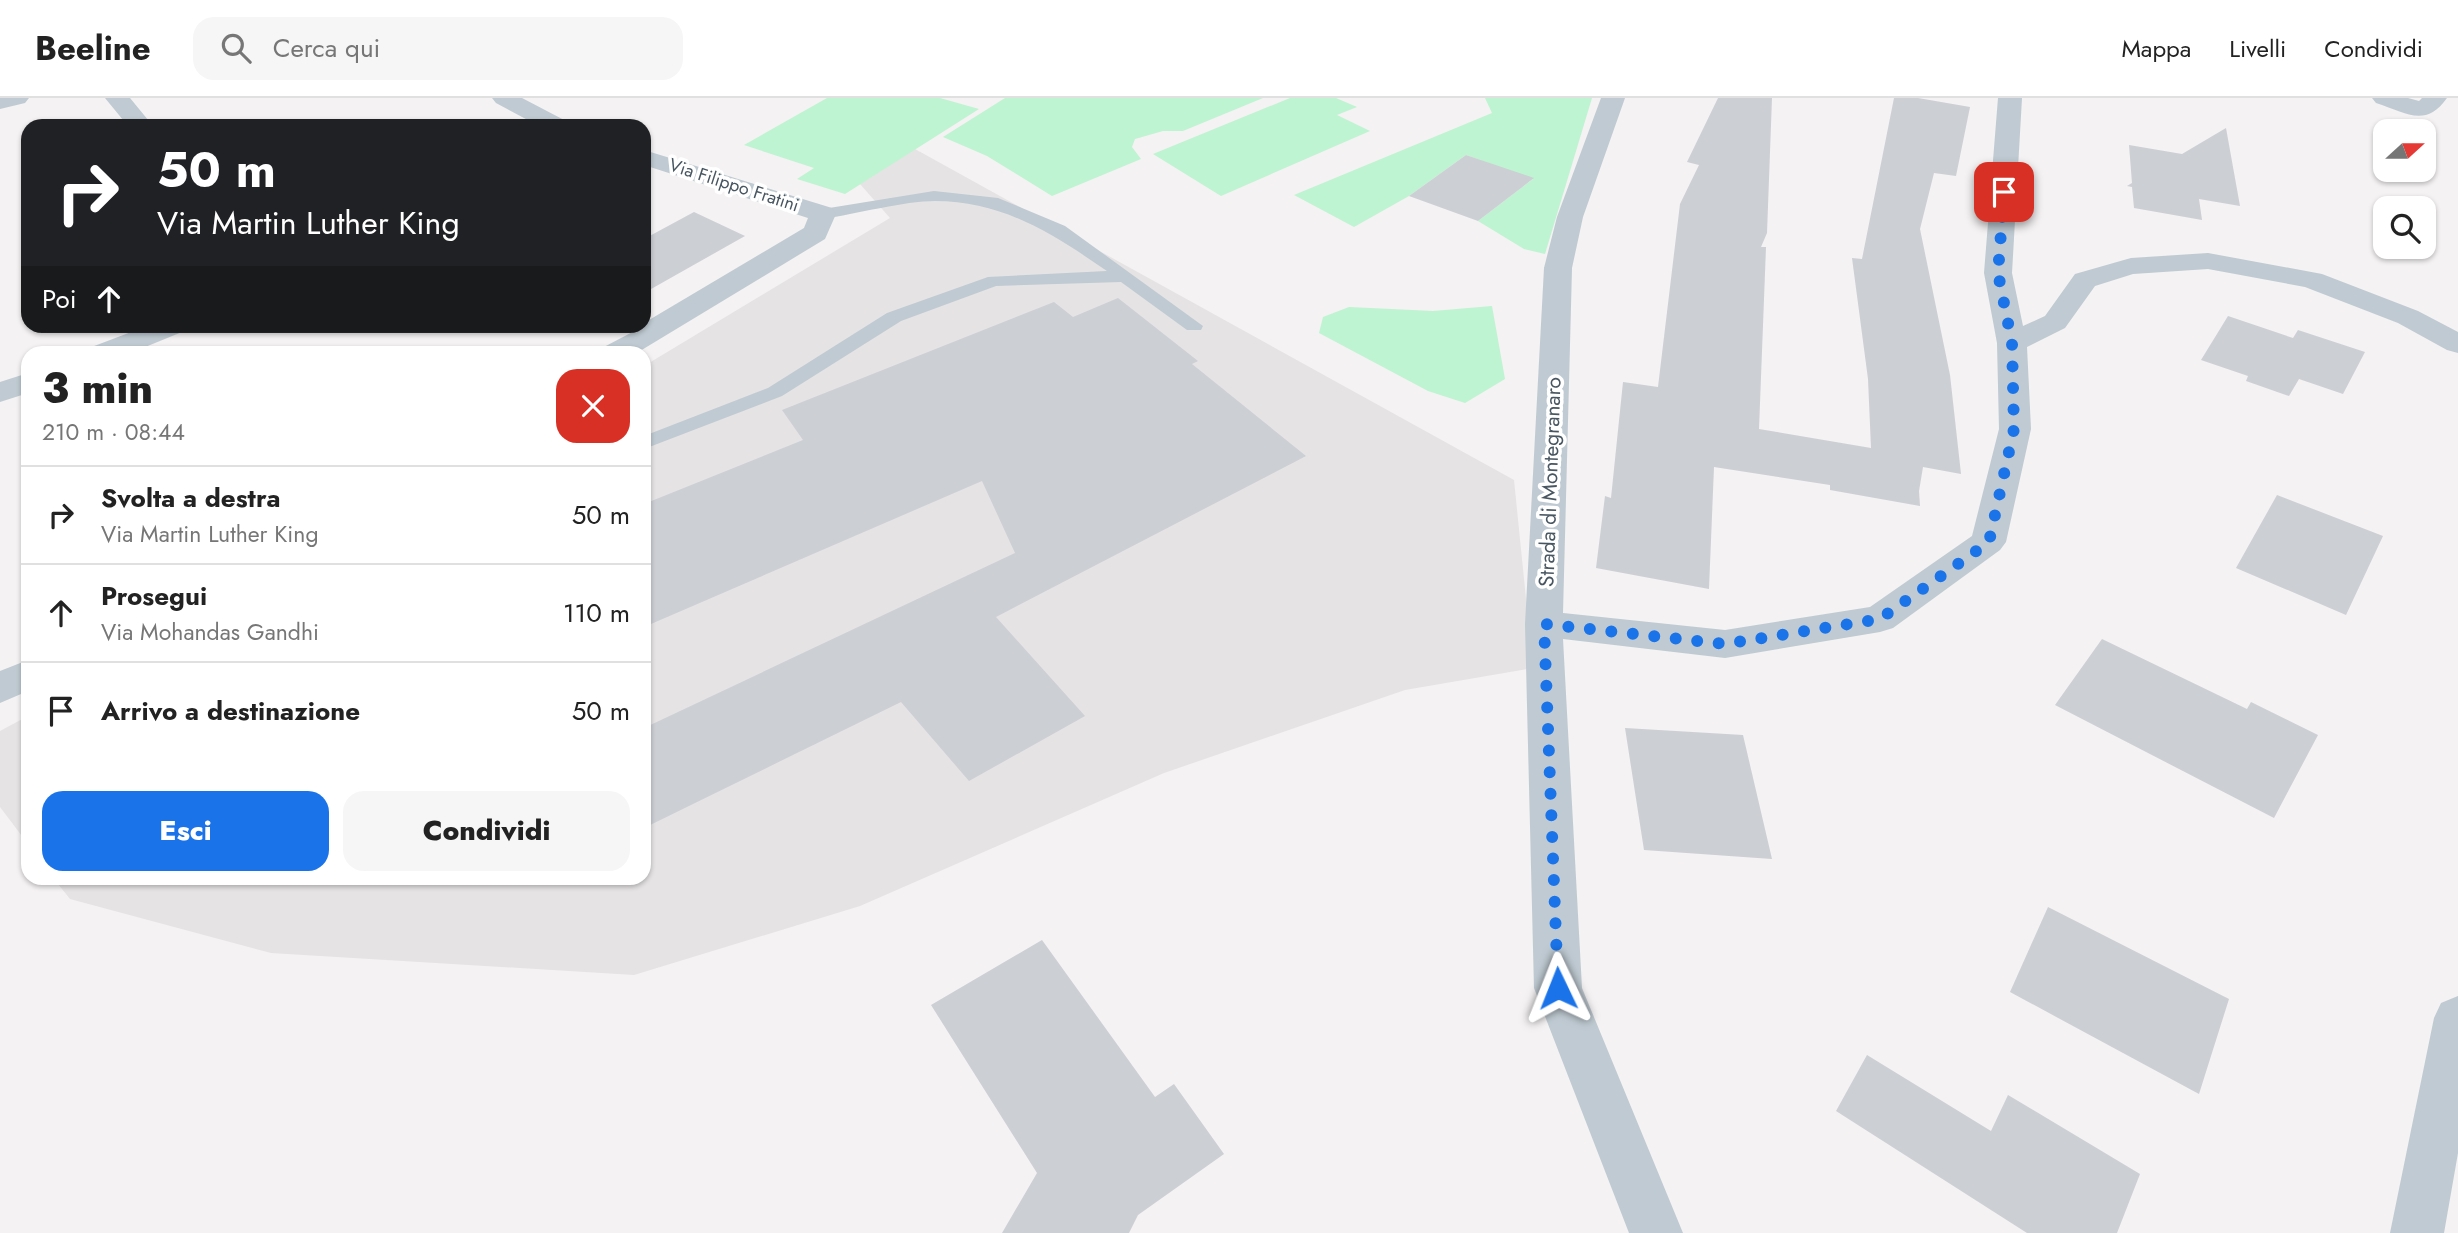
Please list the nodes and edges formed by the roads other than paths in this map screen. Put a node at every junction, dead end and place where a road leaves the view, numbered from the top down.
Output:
1 (17, 98) edge
2 (117, 98) edge
3 (1613, 98) edge
4 (2010, 98) edge
5 (2384, 98) edge
6 (2435, 98) edge
7 (512, 99) edge
8 (0, 102) edge
9 (135, 119) edge
10 (545, 119) edge
11 (651, 159) edge
12 (823, 214) junction
13 (1125, 276) junction
14 (1195, 326) dead end
15 (651, 331) edge
16 (154, 333) edge
17 (648, 333) edge
18 (2012, 343) junction
19 (2458, 344) edge
20 (121, 346) edge
21 (626, 346) edge
22 (21, 385) edge
23 (0, 393) edge
24 (651, 440) edge
25 (1544, 624) junction
26 (21, 678) edge
27 (0, 688) edge
28 (2458, 1018) edge
29 (1656, 1233) edge
30 (2417, 1233) edge

1 - 8 street
2 - 9 street
3 - 25 street, Strada di Montegranaro
4 - 18 street
5 - 6 street
7 - 10 street
11 - 12 street, Via Filippo Fratini
12 - 13 lane
12 - 15 street
13 - 14 lane
13 - 24 lane
16 - 20 street
17 - 21 street
18 - 19 street
18 - 25 street
22 - 23 street
25 - 29 street, Strada di Montegranaro
26 - 27 street
28 - 30 street

